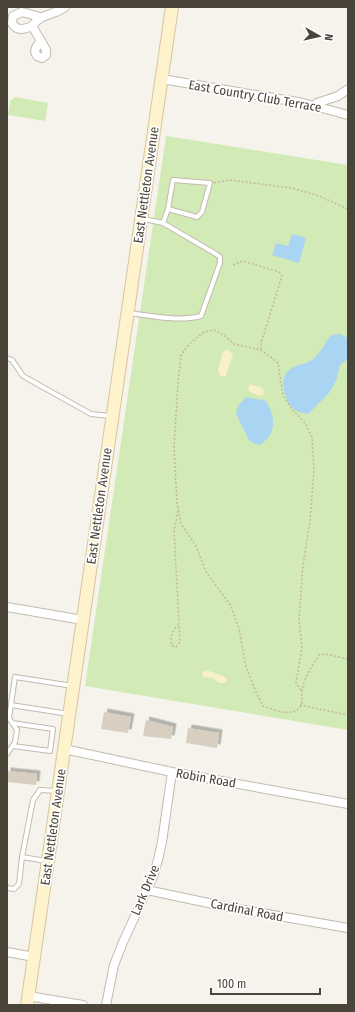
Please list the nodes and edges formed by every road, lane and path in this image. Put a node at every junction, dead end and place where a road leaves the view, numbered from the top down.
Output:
1 (65, 7) edge
2 (169, 7) edge
3 (40, 17) junction
4 (32, 26) junction
5 (41, 41) dead end
6 (162, 79) junction
7 (348, 89) edge
8 (315, 106) junction
9 (348, 115) edge
10 (210, 184) junction
11 (168, 209) junction
12 (348, 209) edge
13 (141, 218) junction
14 (163, 223) junction
15 (232, 265) dead end
16 (128, 313) junction
17 (261, 350) junction
18 (7, 358) edge
19 (112, 417) junction
20 (178, 509) junction
21 (7, 607) edge
22 (83, 620) junction
23 (178, 625) junction
24 (348, 659) edge
25 (73, 686) junction
26 (301, 690) junction
27 (11, 705) junction
28 (300, 705) junction
29 (69, 714) junction
30 (348, 715) edge
31 (12, 723) junction
32 (51, 745) junction
33 (13, 746) junction
34 (64, 749) junction
35 (7, 754) edge
36 (172, 772) junction
37 (58, 791) junction
38 (348, 804) edge
39 (22, 857) junction
40 (48, 861) junction
41 (7, 888) edge
42 (147, 890) junction
43 (348, 928) edge
44 (7, 952) edge
45 (34, 957) junction
46 (28, 1000) edge
47 (83, 1005) edge
48 (106, 1005) edge

1 - 3 street
2 - 6 main road, East Nettleton Avenue
3 - 4 street
3 - 4 street
4 - 5 street
6 - 8 street, East Country Club Terrace
6 - 13 main road, East Nettleton Avenue
7 - 8 street
8 - 9 street, East Country Club Terrace
10 - 11 lane
10 - 11 lane
10 - 12 path
11 - 14 lane
13 - 14 lane
13 - 16 main road, East Nettleton Avenue
14 - 16 lane
15 - 17 path
16 - 19 main road, East Nettleton Avenue
17 - 20 path
17 - 26 path
18 - 19 lane
19 - 22 main road, East Nettleton Avenue
20 - 23 path
20 - 28 path
21 - 22 street
22 - 25 main road, East Nettleton Avenue
23 - 23 path
24 - 26 path
25 - 27 lane
25 - 29 main road, East Nettleton Avenue
26 - 28 path
27 - 29 lane
27 - 31 lane
28 - 30 path
29 - 34 main road, East Nettleton Avenue
31 - 32 lane
31 - 33 lane
32 - 33 lane
32 - 34 lane
33 - 35 lane
34 - 36 street, Robin Road
34 - 37 main road, East Nettleton Avenue
36 - 38 street, Robin Road
36 - 42 street, Lark Drive
37 - 39 lane
37 - 40 main road, East Nettleton Avenue
39 - 40 lane
39 - 41 lane
40 - 45 main road, East Nettleton Avenue
42 - 43 street, Cardinal Road
42 - 48 street, Lark Drive
44 - 45 street
45 - 46 main road, East Nettleton Avenue
46 - 47 street

